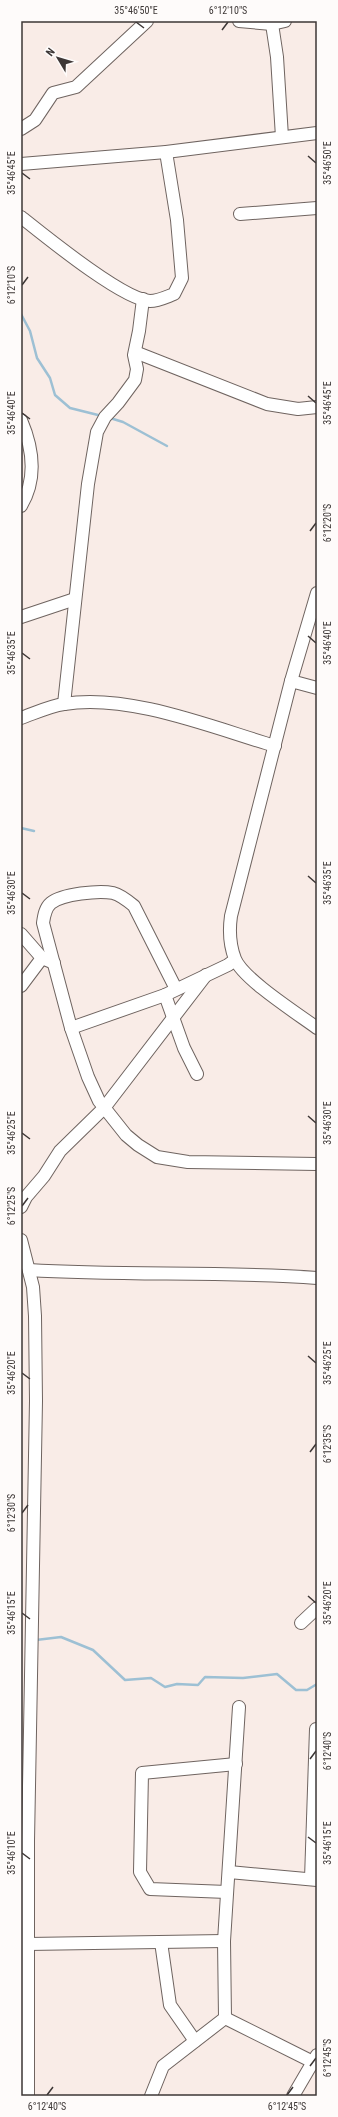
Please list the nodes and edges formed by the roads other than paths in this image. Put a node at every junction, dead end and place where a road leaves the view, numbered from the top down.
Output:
1 (147, 21) edge
2 (239, 21) edge
3 (285, 21) edge
4 (272, 24) junction
5 (21, 128) edge
6 (317, 133) edge
7 (282, 137) junction
8 (166, 152) junction
9 (21, 164) edge
10 (317, 208) edge
11 (240, 214) dead end
12 (21, 217) edge
13 (143, 299) junction
14 (135, 352) junction
15 (317, 407) edge
16 (21, 420) edge
17 (21, 506) edge
18 (317, 594) edge
19 (75, 599) junction
20 (21, 617) edge
21 (291, 681) junction
22 (317, 688) edge
23 (64, 704) junction
24 (21, 718) edge
25 (275, 746) junction
26 (21, 934) edge
27 (42, 958) junction
28 (235, 960) junction
29 (54, 963) junction
30 (206, 975) junction
31 (21, 986) edge
32 (176, 989) junction
33 (165, 995) junction
34 (174, 1018) junction
35 (71, 1028) junction
36 (317, 1028) edge
37 (197, 1074) dead end
38 (104, 1108) junction
39 (317, 1164) edge
40 (21, 1207) edge
41 (21, 1240) edge
42 (29, 1270) junction
43 (317, 1278) edge
44 (26, 1283) edge
45 (317, 1608) edge
46 (301, 1623) dead end
47 (239, 1707) dead end
48 (316, 1729) edge
49 (236, 1764) junction
50 (229, 1872) junction
51 (314, 1880) edge
52 (227, 1892) junction
53 (25, 1903) edge
54 (224, 1941) junction
55 (161, 1942) junction
56 (28, 1944) junction
57 (225, 2018) junction
58 (195, 2041) junction
59 (316, 2061) edge
60 (28, 2096) edge
61 (151, 2096) edge
62 (293, 2096) edge

1 - 5 street
2 - 4 street
3 - 4 street
4 - 7 street
6 - 7 street
7 - 8 street
8 - 9 street
8 - 13 street
10 - 11 street
12 - 13 street
13 - 14 street
14 - 15 street
14 - 19 street
16 - 17 street
18 - 21 street
19 - 20 street
19 - 23 street
21 - 22 street
21 - 25 street
23 - 24 street
23 - 25 street
25 - 28 street
26 - 27 street
27 - 29 street
27 - 31 street
28 - 30 street
28 - 36 street
29 - 32 street
29 - 35 street
30 - 32 street
30 - 34 street
32 - 33 street
33 - 34 street
33 - 35 street
34 - 37 street
34 - 38 street
35 - 38 street
38 - 39 street
38 - 40 street
41 - 42 street
42 - 43 street
42 - 44 street
44 - 53 street
45 - 46 street
47 - 49 street
48 - 51 street
49 - 50 street
49 - 52 street
50 - 51 street
50 - 52 street
52 - 54 street
53 - 56 street
54 - 55 street
54 - 57 street
55 - 56 street
55 - 58 street
56 - 60 street
57 - 58 street
57 - 59 street
58 - 61 street
59 - 62 street

